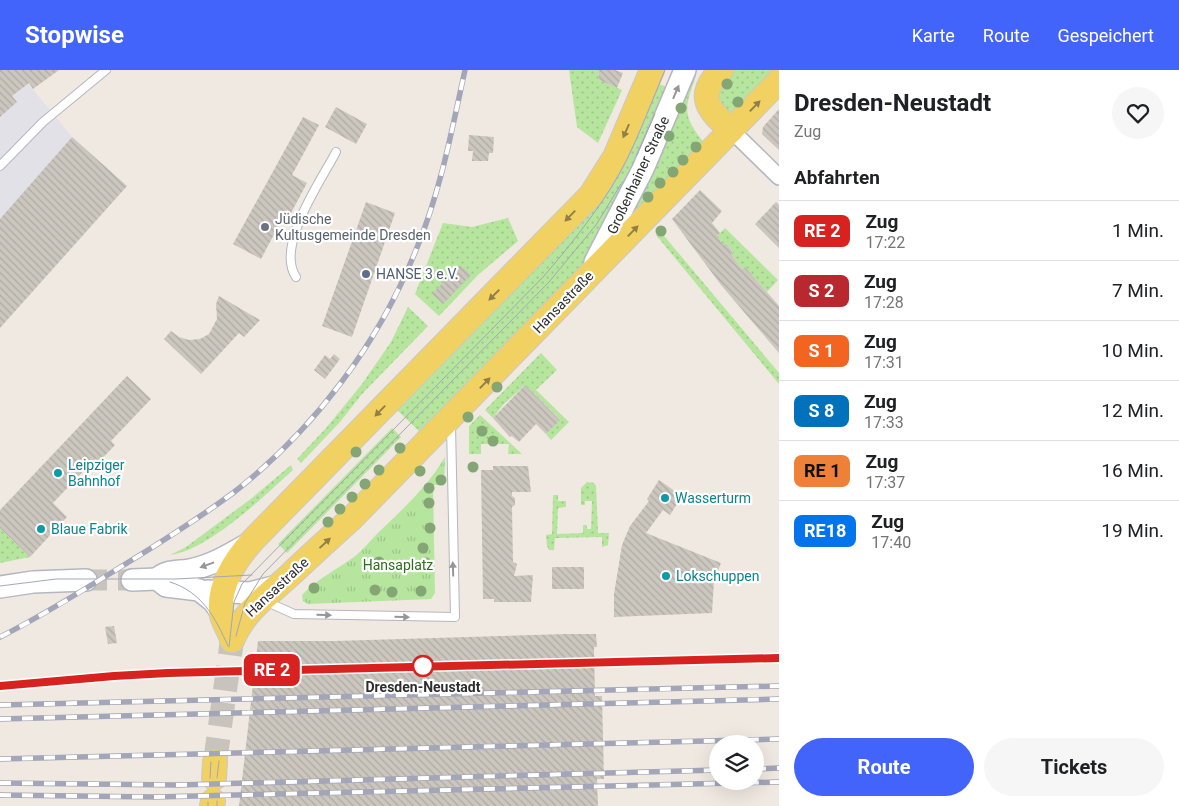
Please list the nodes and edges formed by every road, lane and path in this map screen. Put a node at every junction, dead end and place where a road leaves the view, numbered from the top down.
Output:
1 (106, 70) edge
2 (652, 70) edge
3 (686, 70) edge
4 (721, 70) edge
5 (779, 81) edge
6 (731, 130) junction
7 (336, 152) dead end
8 (0, 166) edge
9 (779, 177) edge
10 (296, 277) dead end
11 (586, 278) junction
12 (451, 418) junction
13 (250, 543) junction
14 (157, 579) junction
15 (86, 580) tunnel mouth
16 (132, 580) tunnel mouth
17 (0, 587) edge
18 (269, 592) junction
19 (222, 602) junction

1 - 8 lane
2 -> 13 main road
11 -> 3 street, Großenhainer Straße
4 - 6 main road
6 -> 5 main road, Hansastraße
6 - 9 street
11 -> 6 main road, Hansastraße
7 - 10 lane
12 -> 11 main road, Hansastraße
18 -> 12 main road, Hansastraße
18 -> 12 lane
13 -> 14 street
13 - 19 main road
14 - 16 street
14 - 19 street
15 - 17 street
18 - 19 street
18 - 19 main road, Hansastraße

